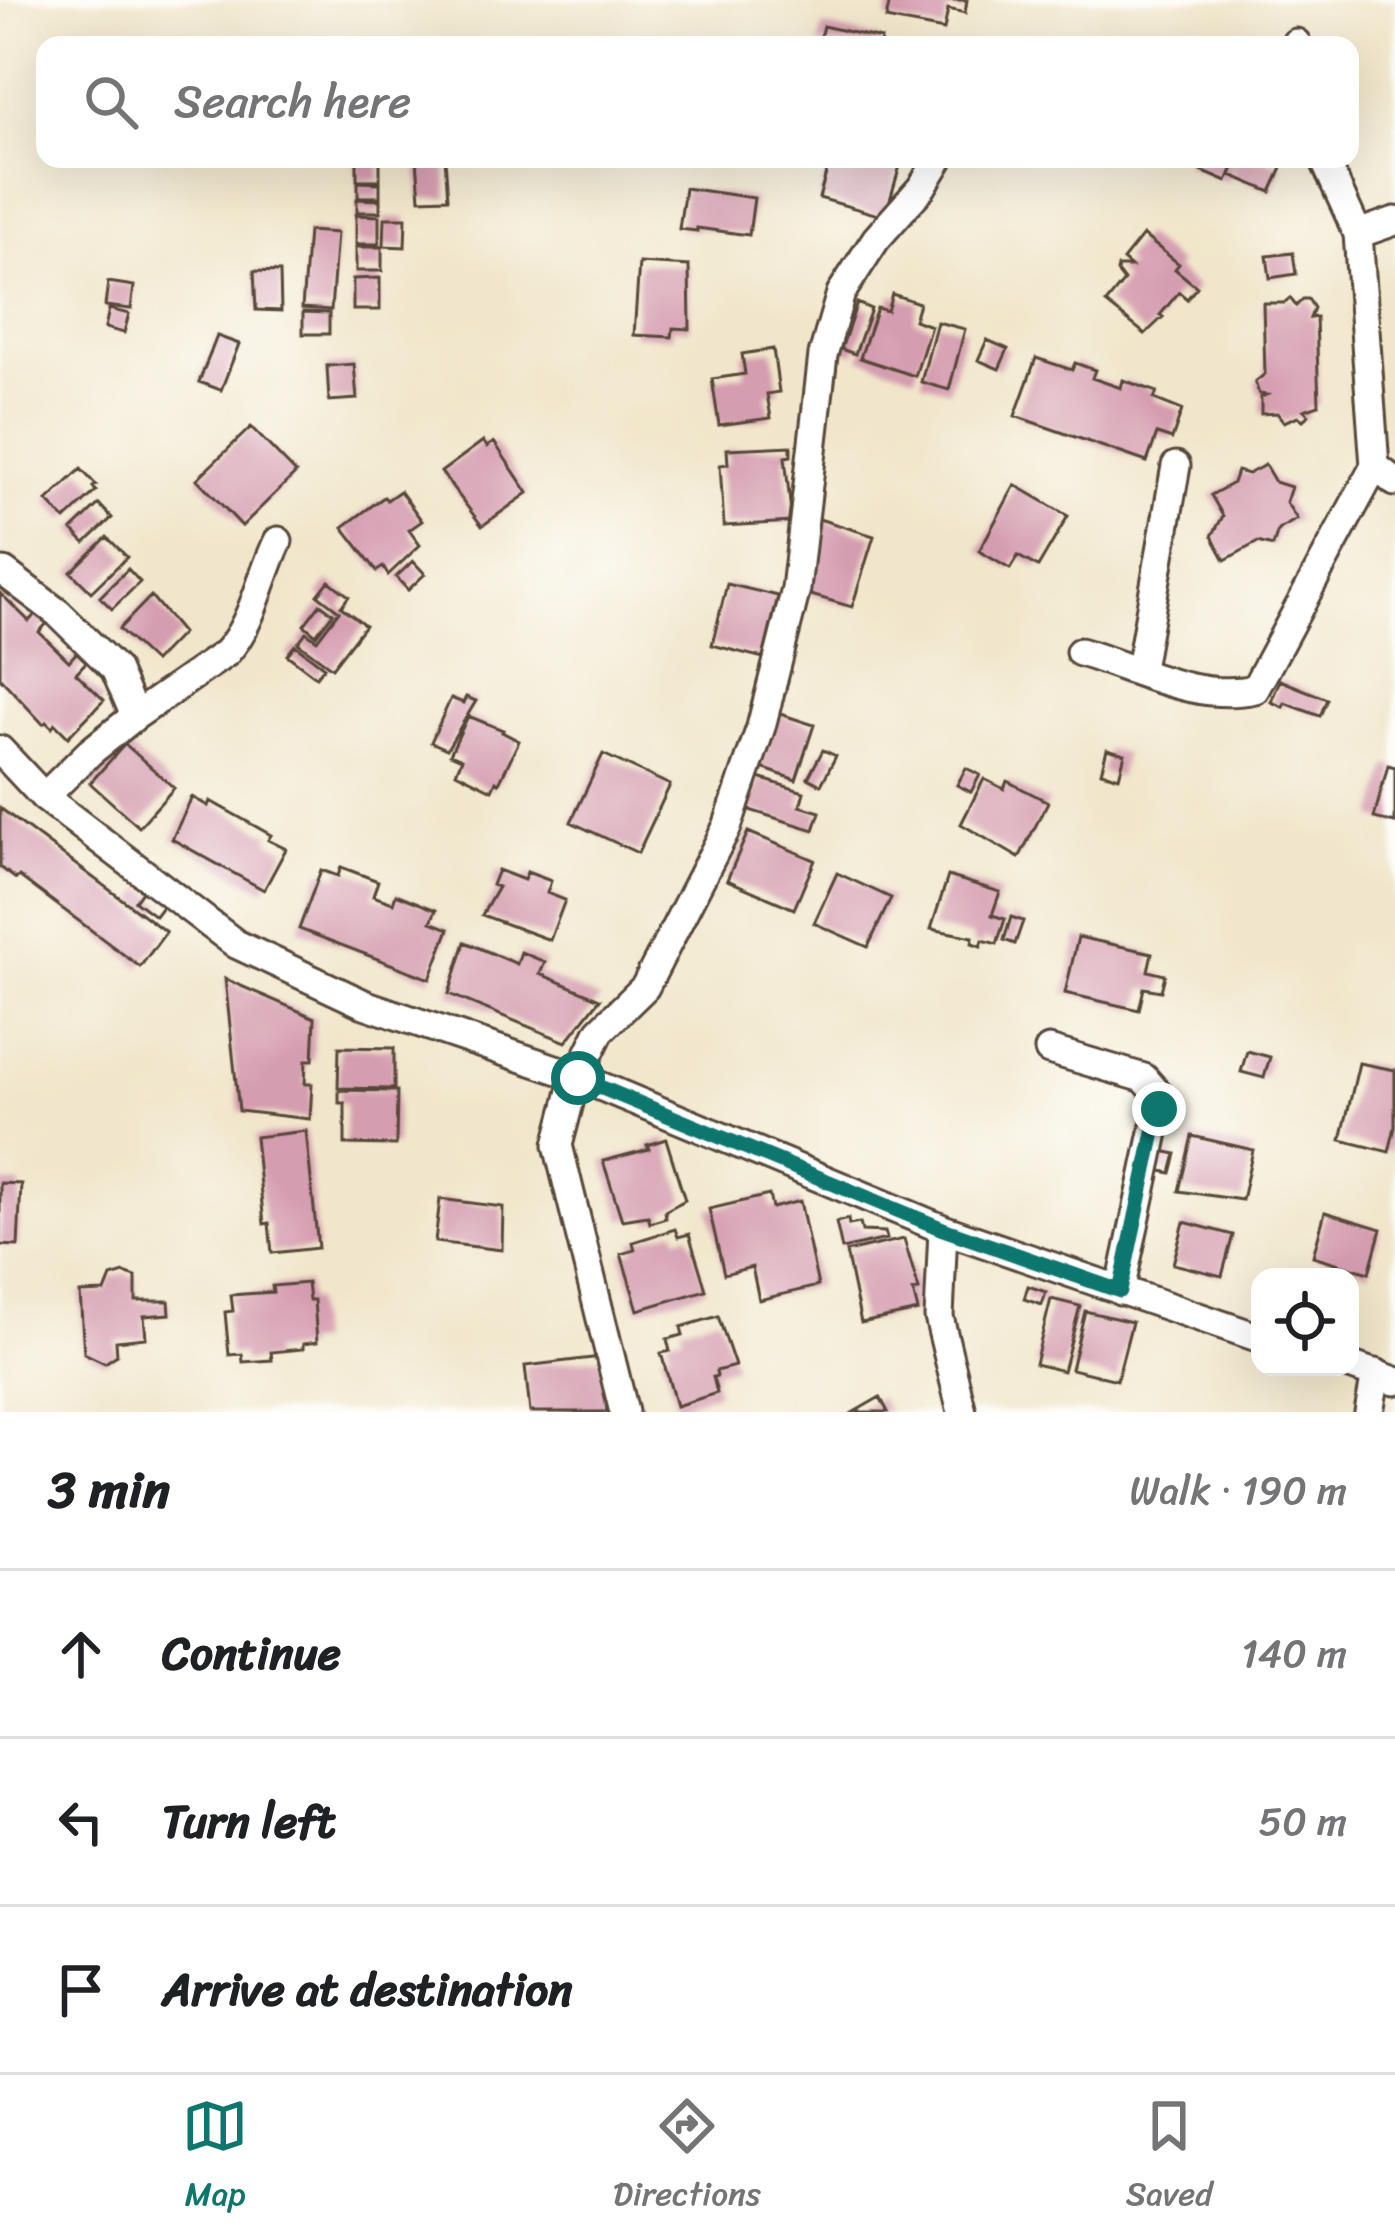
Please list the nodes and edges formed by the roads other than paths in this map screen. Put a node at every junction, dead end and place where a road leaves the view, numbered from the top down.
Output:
1 (934, 168) edge
2 (1328, 168) edge
3 (1395, 221) edge
4 (1358, 234) junction
5 (1176, 466) dead end
6 (1385, 474) edge
7 (278, 541) dead end
8 (4, 572) dead end
9 (1080, 652) dead end
10 (1140, 669) junction
11 (135, 716) junction
12 (0, 750) edge
13 (44, 797) junction
14 (1049, 1050) dead end
15 (576, 1077) junction
16 (943, 1229) junction
17 (1120, 1291) junction
18 (1251, 1335) edge
19 (1374, 1373) edge
20 (624, 1412) edge
21 (962, 1412) edge
22 (1369, 1412) edge

1 - 15 street
2 - 4 street
3 - 4 street
4 - 6 street
5 - 10 street
6 - 10 street
7 - 11 street
8 - 11 street
9 - 10 street
11 - 13 street
12 - 13 street
13 - 15 street
14 - 17 street
15 - 16 street
15 - 20 street
16 - 17 street
16 - 21 street
17 - 18 street
19 - 22 street

